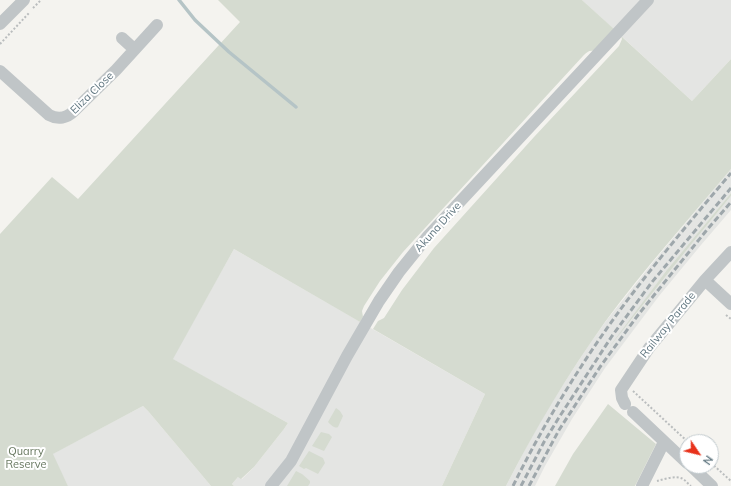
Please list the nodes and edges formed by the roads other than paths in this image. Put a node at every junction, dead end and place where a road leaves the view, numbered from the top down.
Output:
1 (24, 0) edge
2 (648, 0) edge
3 (0, 24) edge
4 (158, 25) dead end
5 (122, 38) dead end
6 (134, 49) junction
7 (0, 70) edge
8 (731, 252) edge
9 (705, 280) junction
10 (731, 304) edge
11 (664, 442) junction
12 (679, 456) edge
13 (699, 474) edge
14 (271, 486) edge
15 (642, 486) edge
16 (712, 486) edge

1 - 3 street
2 - 14 street, Akuna Drive
4 - 6 street, Eliza Close
5 - 6 street
6 - 7 street, Eliza Close
8 - 9 street, Railway Parade
9 - 10 street
9 - 11 street, Railway Parade
11 - 12 street
11 - 15 street
13 - 16 street

